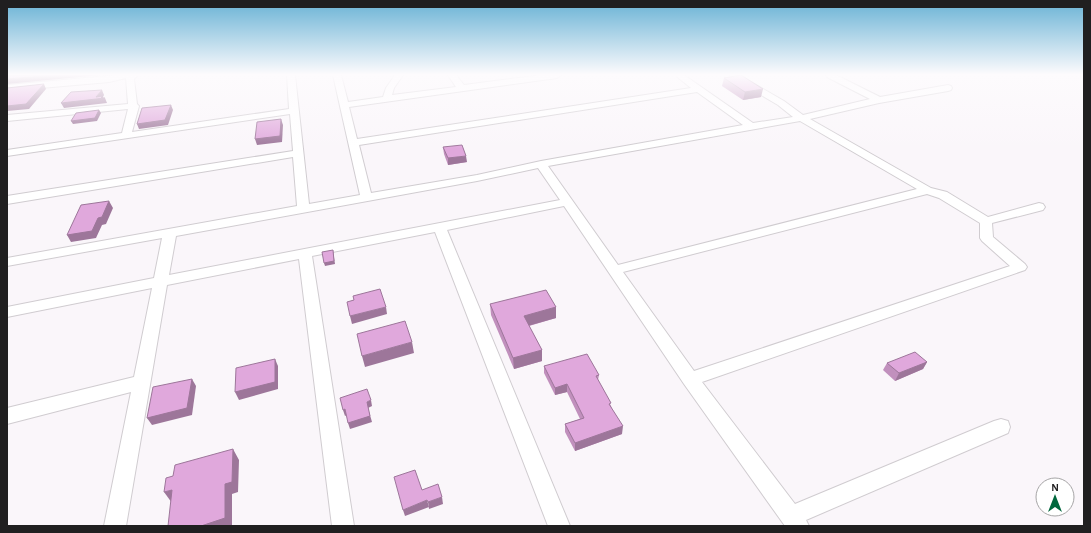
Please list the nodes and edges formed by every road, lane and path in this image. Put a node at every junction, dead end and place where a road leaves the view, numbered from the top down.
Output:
1 (133, 100) edge
2 (293, 100) edge
3 (343, 100) edge
4 (381, 100) edge
5 (628, 100) edge
6 (714, 100) edge
7 (776, 100) edge
8 (879, 100) edge
9 (344, 105) junction
10 (134, 106) junction
11 (294, 111) junction
12 (7, 118) edge
13 (801, 118) junction
14 (752, 127) junction
15 (126, 136) junction
16 (353, 142) junction
17 (7, 153) edge
18 (298, 153) junction
19 (542, 164) junction
20 (927, 190) junction
21 (366, 197) junction
22 (7, 200) edge
23 (567, 202) junction
24 (1038, 207) dead end
25 (302, 208) junction
26 (986, 221) junction
27 (439, 227) junction
28 (170, 232) junction
29 (305, 253) junction
30 (7, 262) edge
31 (614, 270) junction
32 (161, 282) junction
33 (7, 312) edge
34 (690, 379) junction
35 (142, 382) junction
36 (7, 416) edge
37 (1001, 427) dead end
38 (795, 521) edge
39 (115, 526) edge
40 (343, 526) edge
41 (559, 526) edge

1 - 10 street
2 - 11 street
3 - 9 street
4 - 9 street
5 - 16 street
6 - 14 street
7 - 13 street
8 - 13 street
9 - 16 street
10 - 12 street
10 - 15 street
11 - 15 street
11 - 18 street
13 - 14 street
13 - 20 street
14 - 19 street
15 - 17 street
16 - 21 street
18 - 22 street
18 - 25 street
19 - 21 street
19 - 23 street
20 - 26 street
20 - 31 street
21 - 25 street
23 - 27 street
23 - 31 street
24 - 26 street
25 - 28 street
26 - 34 street
27 - 29 street
27 - 41 street
28 - 30 street
28 - 32 street
29 - 32 street
29 - 40 street
31 - 34 street
32 - 33 street
32 - 35 street
34 - 38 street
35 - 36 street
35 - 39 street
37 - 38 street

